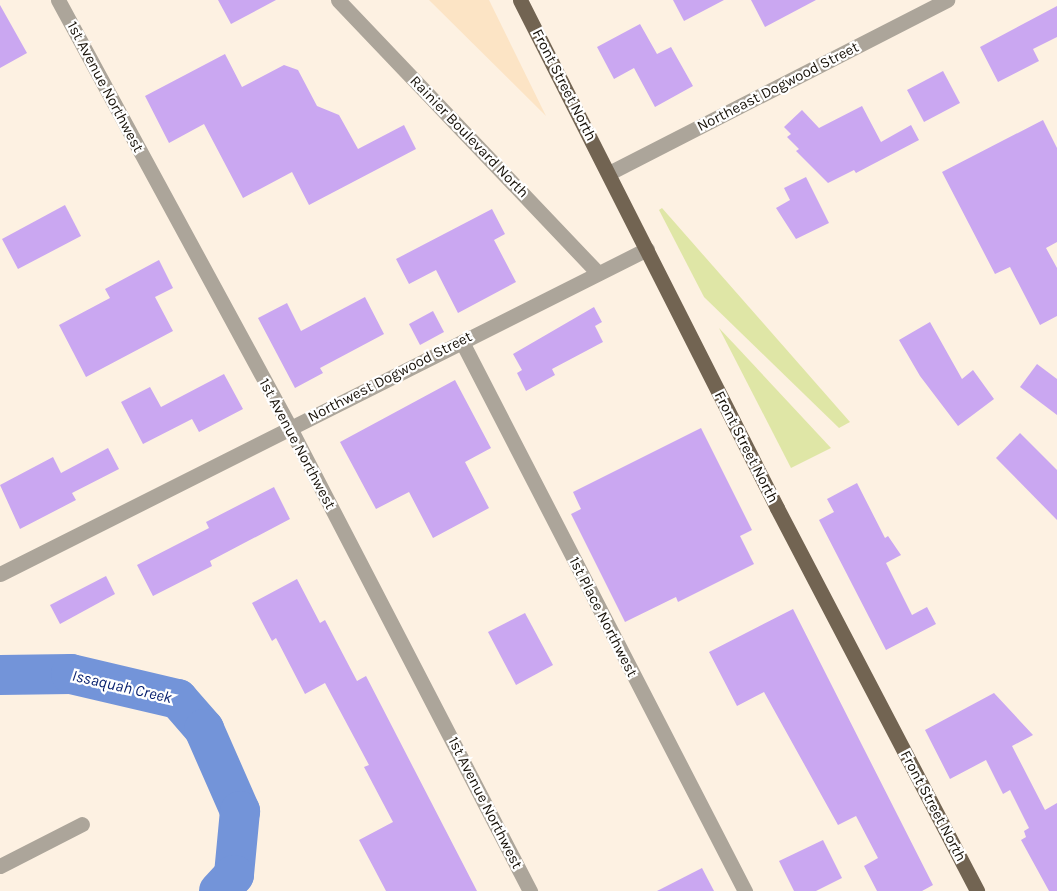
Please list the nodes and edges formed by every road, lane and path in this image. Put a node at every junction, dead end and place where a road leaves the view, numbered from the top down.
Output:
1 (58, 0) edge
2 (338, 0) edge
3 (520, 0) edge
4 (947, 0) edge
5 (609, 173) junction
6 (647, 249) junction
7 (598, 273) junction
8 (462, 342) junction
9 (290, 428) junction
10 (0, 574) edge
11 (82, 824) dead end
12 (0, 866) edge
13 (530, 891) edge
14 (745, 891) edge
15 (977, 891) edge

1 - 9 street, 1st Avenue Northwest
2 - 7 street, Rainier Boulevard North
3 - 5 main road, Front Street North
4 - 5 street, Northeast Dogwood Street
5 - 6 main road, Front Street North
6 - 7 street, Northwest Dogwood Street
6 - 15 main road, Front Street North
7 - 8 street, Northwest Dogwood Street
8 - 9 street, Northwest Dogwood Street
8 - 14 street, 1st Place Northwest
9 - 10 street, Northwest Dogwood Street
9 - 13 street, 1st Avenue Northwest
11 - 12 street

